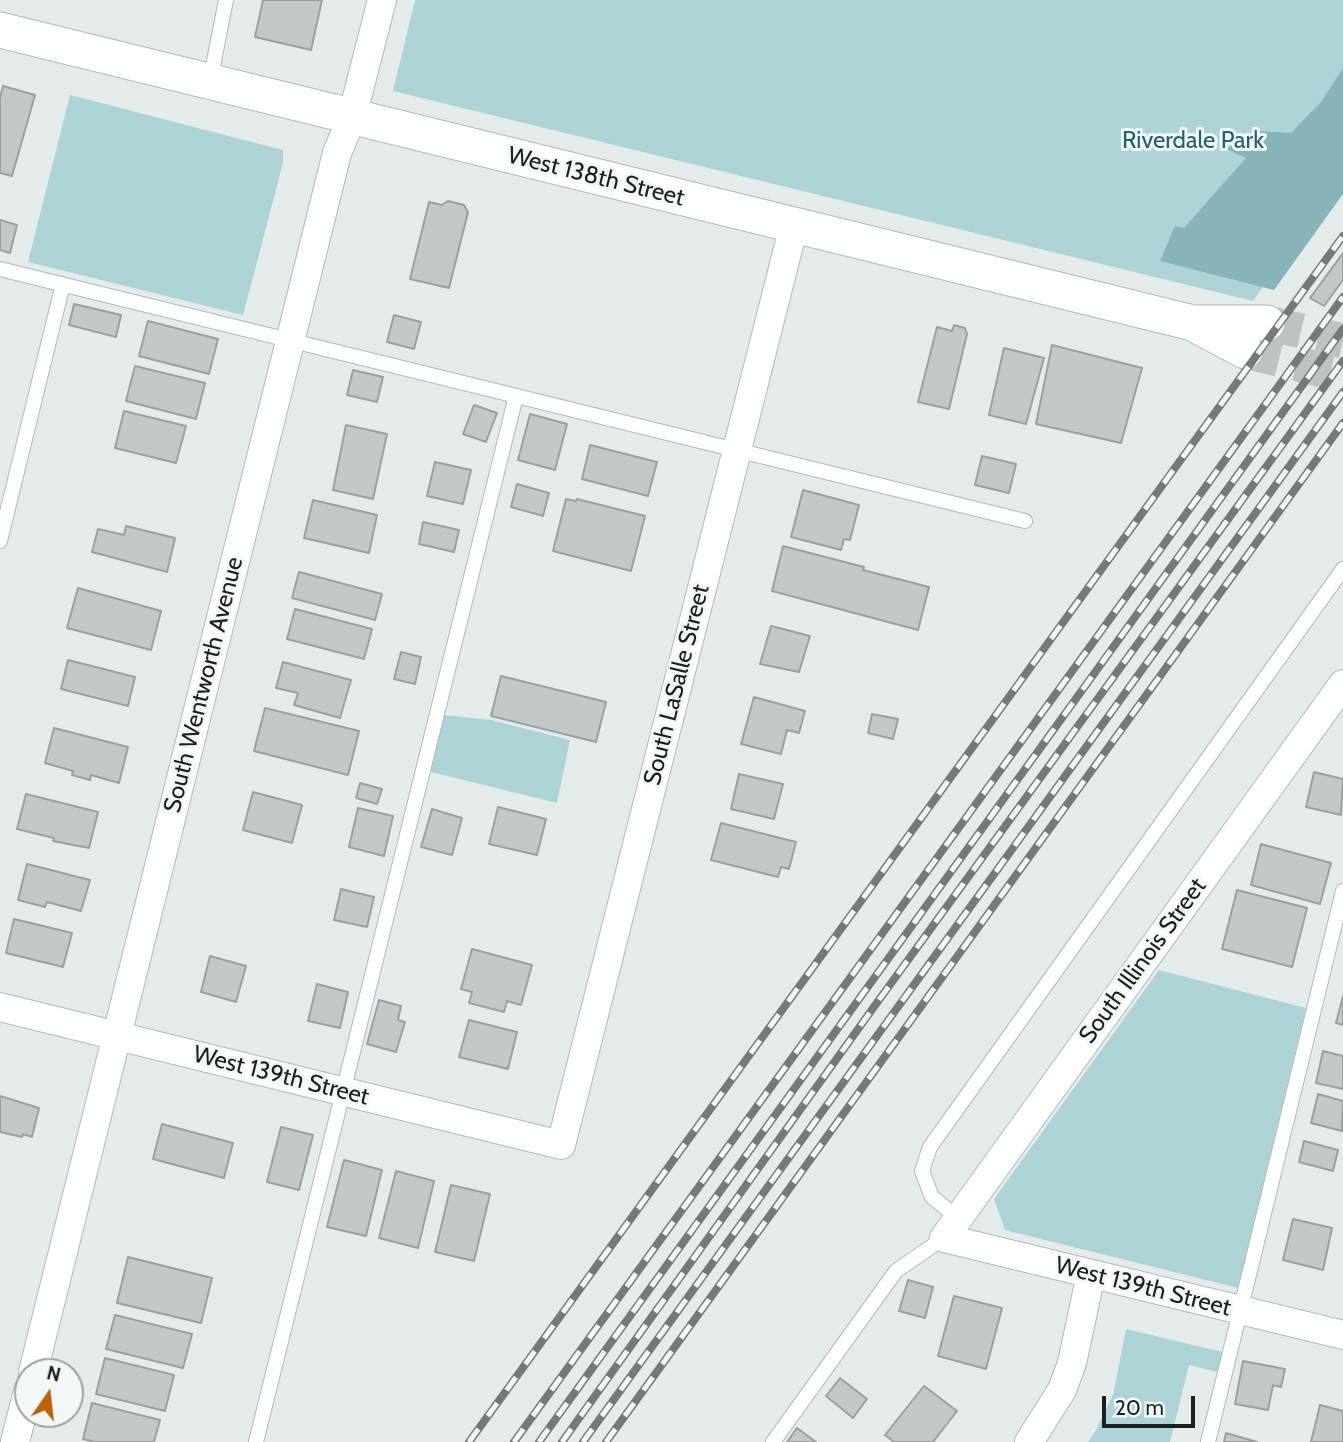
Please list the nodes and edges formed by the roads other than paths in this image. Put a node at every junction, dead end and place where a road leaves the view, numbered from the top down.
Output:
1 (226, 0) edge
2 (382, 0) edge
3 (0, 30) edge
4 (210, 82) junction
5 (352, 117) junction
6 (794, 225) junction
7 (0, 269) edge
8 (63, 284) junction
9 (1193, 323) junction
10 (1267, 323) tunnel mouth
11 (290, 340) junction
12 (1245, 351) tunnel mouth
13 (516, 396) junction
14 (737, 450) junction
15 (1025, 521) dead end
16 (0, 541) edge
17 (1343, 569) edge
18 (1343, 684) edge
19 (1343, 891) edge
20 (0, 1007) edge
21 (115, 1036) junction
22 (343, 1091) junction
23 (561, 1145) joint
24 (951, 1228) junction
25 (1091, 1274) junction
26 (1240, 1310) junction
27 (1343, 1335) edge
28 (36, 1358) edge
29 (256, 1442) edge
30 (773, 1442) edge
31 (1029, 1442) edge
32 (1208, 1442) edge

1 - 4 lane
2 - 5 street, South Wentworth Avenue
3 - 4 street, West 138th Street
4 - 5 street, West 138th Street
5 - 6 street, West 138th Street
5 - 11 street, South Wentworth Avenue
6 - 9 street, West 138th Street
6 - 14 street, South LaSalle Street
7 - 8 lane
8 - 11 lane
8 - 16 lane
9 - 10 street, West 138th Street
9 - 12 street, West 138th Street
11 - 13 lane
11 - 21 street, South Wentworth Avenue
13 - 14 lane
13 - 22 lane
14 - 15 lane
14 - 23 street, South LaSalle Street
17 - 24 lane
18 - 24 street, South Illinois Street
19 - 26 lane
20 - 21 street, West 139th Street
21 - 22 street, West 139th Street
21 - 28 street, South Wentworth Avenue
22 - 23 street, West 139th Street
22 - 29 lane
24 - 25 street, West 139th Street
24 - 30 lane
25 - 26 street, West 139th Street
25 - 31 street
26 - 27 street, West 139th Street
26 - 32 lane

